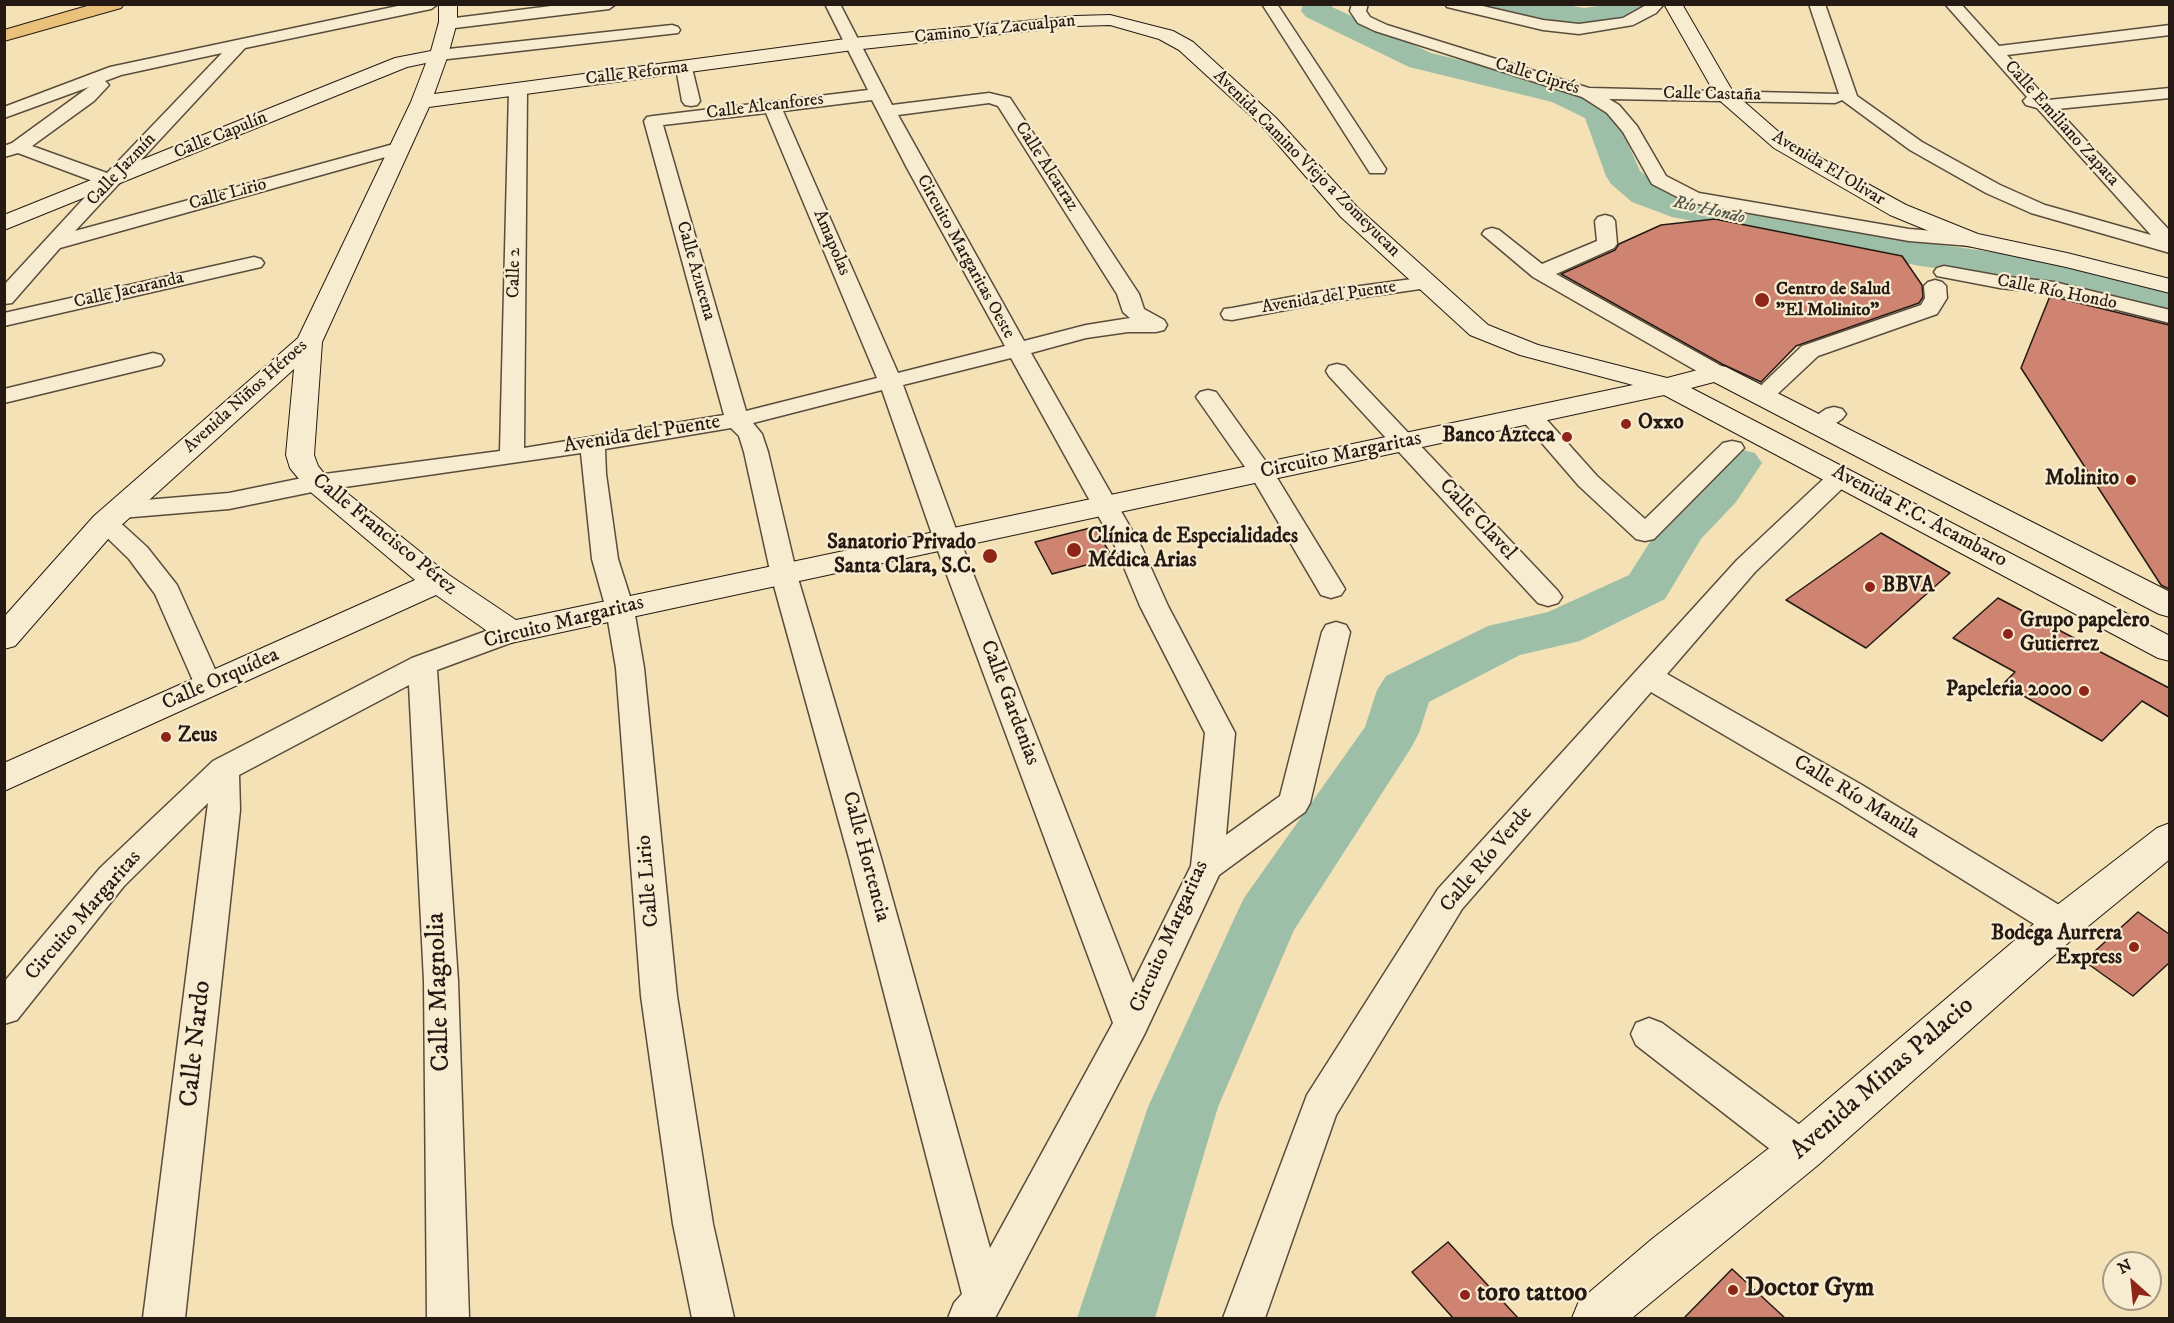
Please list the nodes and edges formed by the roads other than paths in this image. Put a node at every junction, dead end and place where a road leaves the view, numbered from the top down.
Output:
1 (92, 4) edge
2 (115, 4) edge
3 (431, 4) edge
4 (609, 4) edge
5 (832, 4) edge
6 (1269, 4) edge
7 (1360, 4) edge
8 (1452, 4) edge
9 (1658, 4) edge
10 (1672, 4) edge
11 (1817, 4) edge
12 (1833, 4) edge
13 (1945, 9) edge
14 (448, 14) edge
15 (1137, 26) joint
16 (672, 30) dead end
17 (2169, 30) edge
18 (4, 31) edge
19 (4, 36) edge
20 (1845, 36) dead end
21 (241, 43) junction
22 (853, 44) junction
23 (1996, 51) junction
24 (439, 55) junction
25 (684, 68) junction
26 (116, 71) junction
27 (518, 90) junction
28 (1866, 90) dead end
29 (1588, 93) junction
30 (2169, 93) edge
31 (1725, 95) junction
32 (1835, 98) dead end
33 (691, 101) dead end
34 (421, 102) junction
35 (882, 102) junction
36 (2046, 105) junction
37 (772, 106) junction
38 (1869, 112) junction
39 (4, 113) edge
40 (653, 121) joint
41 (401, 147) junction
42 (11, 150) edge
43 (1377, 169) dead end
44 (110, 181) junction
45 (1605, 221) dead end
46 (4, 223) edge
47 (1492, 234) dead end
48 (1971, 240) junction
49 (56, 243) junction
50 (2169, 246) edge
51 (254, 263) dead end
52 (1540, 273) junction
53 (1427, 283) junction
54 (2169, 286) edge
55 (4, 298) edge
56 (1232, 314) dead end
57 (2169, 317) edge
58 (4, 320) edge
59 (1156, 325) joint
60 (309, 342) junction
61 (1018, 350) junction
62 (153, 360) dead end
63 (1337, 371) dead end
64 (1717, 373) junction
65 (890, 381) junction
66 (1667, 386) junction
67 (4, 396) edge
68 (1762, 396) junction
69 (1208, 397) dead end
70 (1530, 416) junction
71 (736, 420) junction
72 (1405, 442) junction
73 (593, 443) junction
74 (1732, 448) dead end
75 (512, 457) junction
76 (1262, 473) junction
77 (1841, 476) junction
78 (316, 483) junction
79 (1105, 506) junction
80 (113, 517) junction
81 (947, 540) junction
82 (784, 574) junction
83 (438, 582) junction
84 (1331, 589) dead end
85 (1548, 597) dead end
86 (2169, 606) edge
87 (620, 609) junction
88 (511, 632) junction
89 (1336, 632) dead end
90 (4, 638) edge
91 (2169, 651) edge
92 (422, 665) junction
93 (1647, 676) junction
94 (208, 686) junction
95 (224, 770) junction
96 (4, 778) edge
97 (2169, 838) edge
98 (1208, 866) junction
99 (2062, 924) junction
100 (4, 1009) edge
101 (1131, 1024) junction
102 (1649, 1034) dead end
103 (1802, 1150) junction
104 (977, 1309) edge
105 (164, 1318) edge
106 (447, 1318) edge
107 (713, 1318) edge
108 (1244, 1318) edge
109 (1596, 1318) edge

1 - 18 highway
2 - 19 highway
3 - 21 street
4 - 14 street
5 - 22 street, Circuito Margaritas Oeste
6 - 43 street
7 - 29 street, Calle Ciprés
8 - 9 street
10 - 31 street, Avenida El Olivar
11 - 38 street, Calle Emiliano Zapata
12 - 20 street
13 - 23 street, Calle Emiliano Zapata
13 - 36 street
14 - 24 street, Avenida Niños Héroes
15 - 22 street, Camino Vía Zacualpan
15 - 53 street, Avenida Camino Viejo a Zomeyucan
16 - 24 street
17 - 23 street
21 - 26 street
21 - 44 street, Calle Jazmín
22 - 25 street, Calle Reforma
22 - 35 street, Circuito Margaritas Oeste
23 - 36 street, Calle Emiliano Zapata
24 - 34 street, Avenida Niños Héroes
24 - 44 street, Calle Capulín
25 - 27 street, Calle Reforma
25 - 33 street
26 - 39 street
26 - 42 street
27 - 34 street, Calle Reforma
27 - 75 street, Calle 2
28 - 38 street
29 - 31 street, Calle Castaña
29 - 48 street, Calle Ciprés
30 - 36 street
31 - 32 street, Calle Castaña
31 - 48 street, Avenida El Olivar
34 - 41 street, Avenida Niños Héroes
35 - 37 street, Calle Alcanfores
35 - 59 street, Calle Alcatraz
35 - 61 street, Circuito Margaritas Oeste
36 - 50 street, Calle Emiliano Zapata
37 - 40 street, Calle Alcanfores
37 - 65 street, Amapolas
38 - 50 street, Calle Emiliano Zapata
40 - 71 street, Calle Azucena
41 - 49 street, Calle Lirio
41 - 60 street, Avenida Niños Héroes
42 - 44 street
44 - 46 street, Calle Capulín
44 - 49 street, Calle Jazmín
45 - 52 street
47 - 52 street
48 - 54 street, Calle Río Hondo
49 - 55 street, Calle Jazmín
51 - 58 street, Calle Jacaranda
52 - 64 street
53 - 56 street, Avenida del Puente
53 - 66 street, Avenida Camino Viejo a Zomeyucan
57 - 68 street, Calle Río Hondo
59 - 61 street, Avenida del Puente
60 - 78 street, Calle Francisco Pérez
60 - 80 street, Avenida Niños Héroes
61 - 65 street, Avenida del Puente
61 - 79 street, Circuito Margaritas Oeste
62 - 67 street
63 - 72 street, Calle Clavel
64 - 66 street, Circuito Margaritas
64 - 68 street, Avenida F.C. Acambaro
65 - 71 street, Avenida del Puente
65 - 81 street, Calle Gardenias
66 - 70 street, Circuito Margaritas
66 - 77 street, Avenida F.C. Acambaro
68 - 86 street, Avenida F.C. Acambaro
69 - 76 street
70 - 72 street, Circuito Margaritas
70 - 74 street
71 - 73 street, Avenida del Puente
71 - 82 street, Calle Hortencia
72 - 76 street, Circuito Margaritas
72 - 85 street, Calle Clavel
73 - 75 street, Avenida del Puente
73 - 87 street, Calle Lirio
75 - 78 street, Avenida del Puente
76 - 79 street, Circuito Margaritas
76 - 84 street
77 - 91 street, Avenida F.C. Acambaro
77 - 93 street, Calle Río Verde
78 - 80 street, Avenida del Puente
78 - 83 street, Calle Francisco Pérez
79 - 81 street, Circuito Margaritas
79 - 98 street, Circuito Margaritas
80 - 90 street, Avenida Niños Héroes
80 - 94 street
81 - 82 street, Circuito Margaritas
81 - 101 street, Calle Gardenias
82 - 87 street, Circuito Margaritas
82 - 104 street, Calle Hortencia
83 - 88 street, Calle Francisco Pérez
83 - 94 street, Calle Orquídea
87 - 88 street, Circuito Margaritas
87 - 107 street, Calle Lirio
88 - 92 street, Circuito Margaritas
89 - 98 street
92 - 95 street, Circuito Margaritas
92 - 106 street, Calle Magnolia
93 - 99 street, Calle Río Manila
93 - 108 street, Calle Río Verde
94 - 96 street, Calle Orquídea
95 - 100 street, Circuito Margaritas
95 - 105 street, Calle Nardo
97 - 99 street, Avenida Minas Palacio
98 - 101 street, Circuito Margaritas
99 - 103 street, Avenida Minas Palacio
101 - 104 street, Circuito Margaritas
102 - 103 street
103 - 109 street, Avenida Minas Palacio

